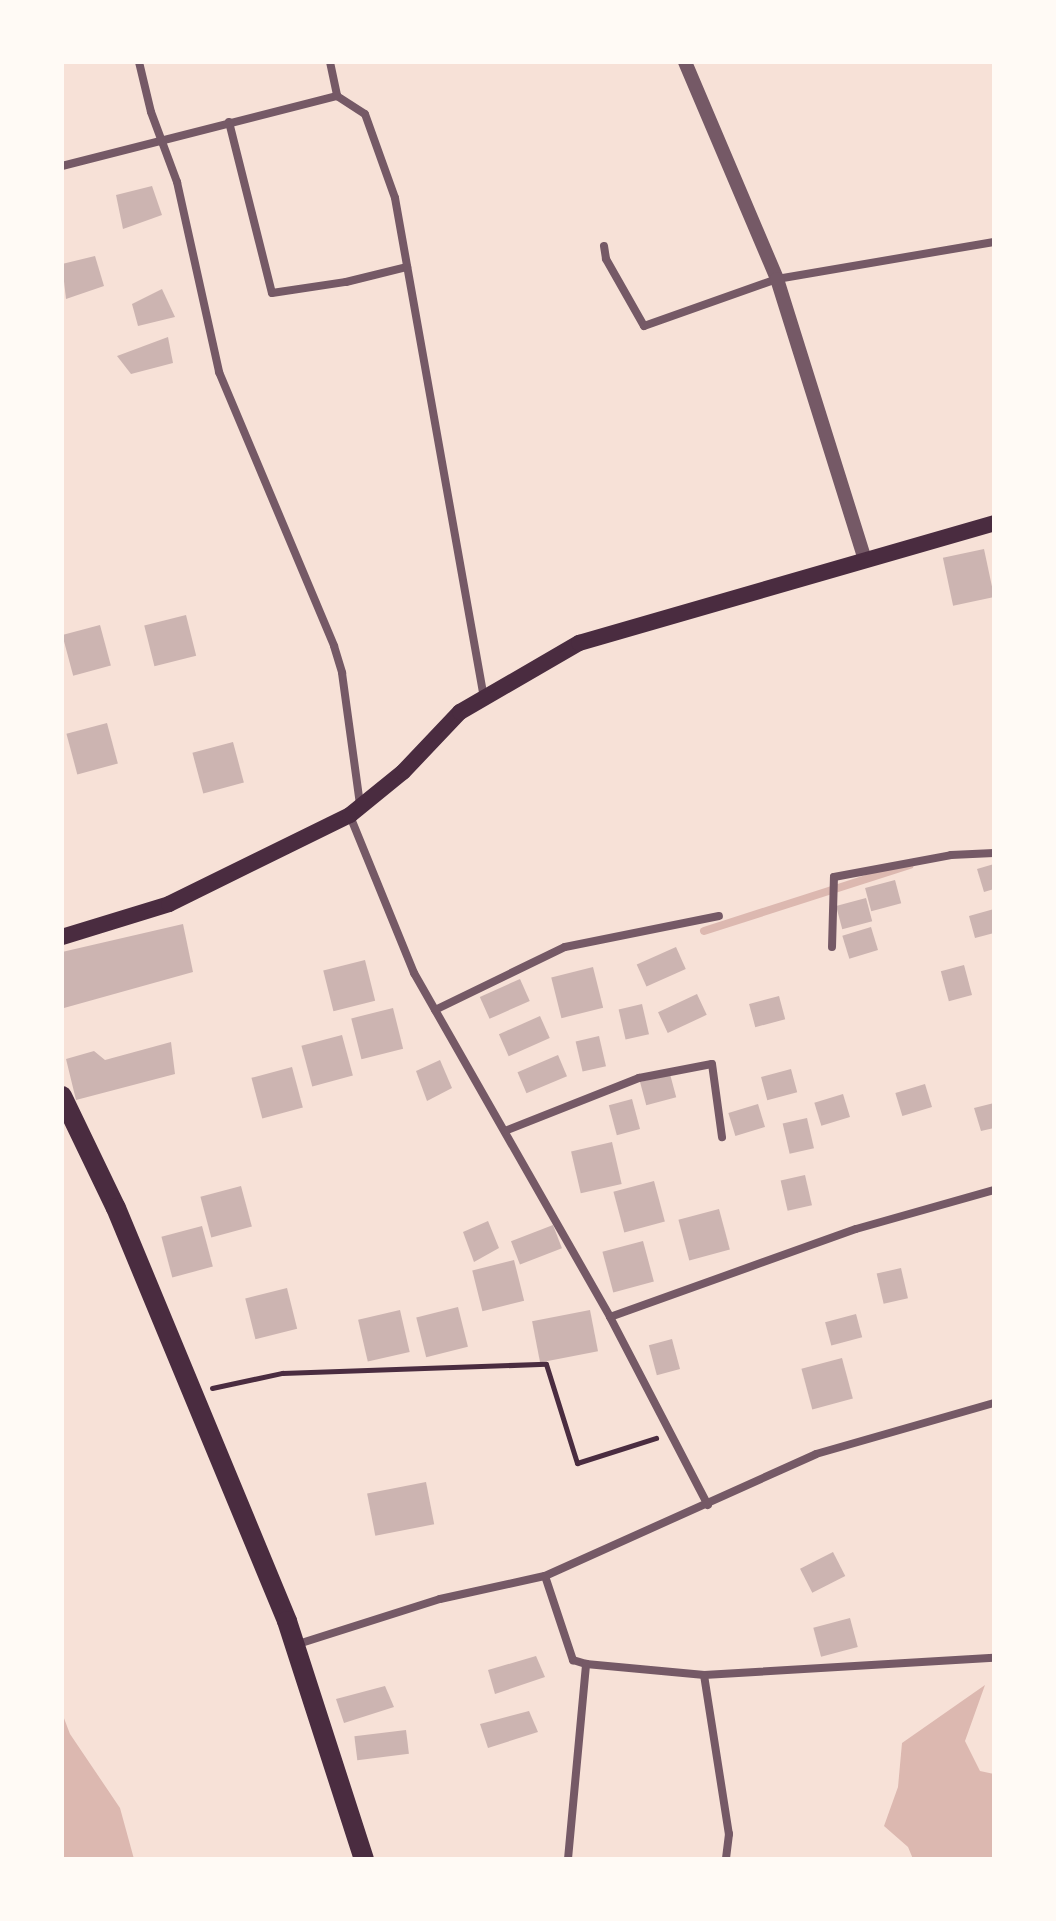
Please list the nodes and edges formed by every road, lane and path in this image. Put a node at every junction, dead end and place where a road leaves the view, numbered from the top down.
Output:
1 (139, 62) edge
2 (330, 62) edge
3 (685, 62) edge
4 (337, 96) junction
5 (229, 122) junction
6 (162, 138) junction
7 (62, 166) edge
8 (994, 242) edge
9 (604, 246) dead end
10 (407, 267) junction
11 (777, 279) junction
12 (994, 523) edge
13 (865, 560) junction
14 (484, 698) junction
15 (355, 811) junction
16 (994, 853) edge
17 (719, 916) dead end
18 (62, 937) edge
19 (832, 947) dead end
20 (435, 1010) junction
21 (62, 1096) edge
22 (505, 1131) junction
23 (722, 1137) dead end
24 (994, 1190) edge
25 (610, 1317) junction
26 (192, 1392) junction
27 (994, 1403) edge
28 (671, 1433) junction
29 (708, 1505) junction
30 (545, 1576) junction
31 (295, 1645) junction
32 (994, 1658) edge
33 (586, 1664) junction
34 (704, 1675) junction
35 (364, 1859) edge
36 (568, 1859) edge
37 (726, 1859) edge

1 - 6 street
2 - 4 street
3 - 11 street
4 - 5 street
4 - 10 street
5 - 6 street
5 - 10 street
6 - 7 street
6 - 15 street
8 - 11 street
9 - 11 street
10 - 14 street
11 - 13 street
12 - 13 main road
13 - 14 main road
14 - 15 main road
15 - 18 main road
15 - 20 street
16 - 19 street
17 - 20 street
20 - 22 street
21 - 26 main road
22 - 23 street
22 - 25 street
24 - 25 street
25 - 28 street
26 - 28 path
26 - 31 main road
27 - 29 street
28 - 29 street
29 - 30 street
30 - 31 street
30 - 33 street
31 - 35 main road
32 - 34 street
33 - 34 street
33 - 36 street
34 - 37 street

